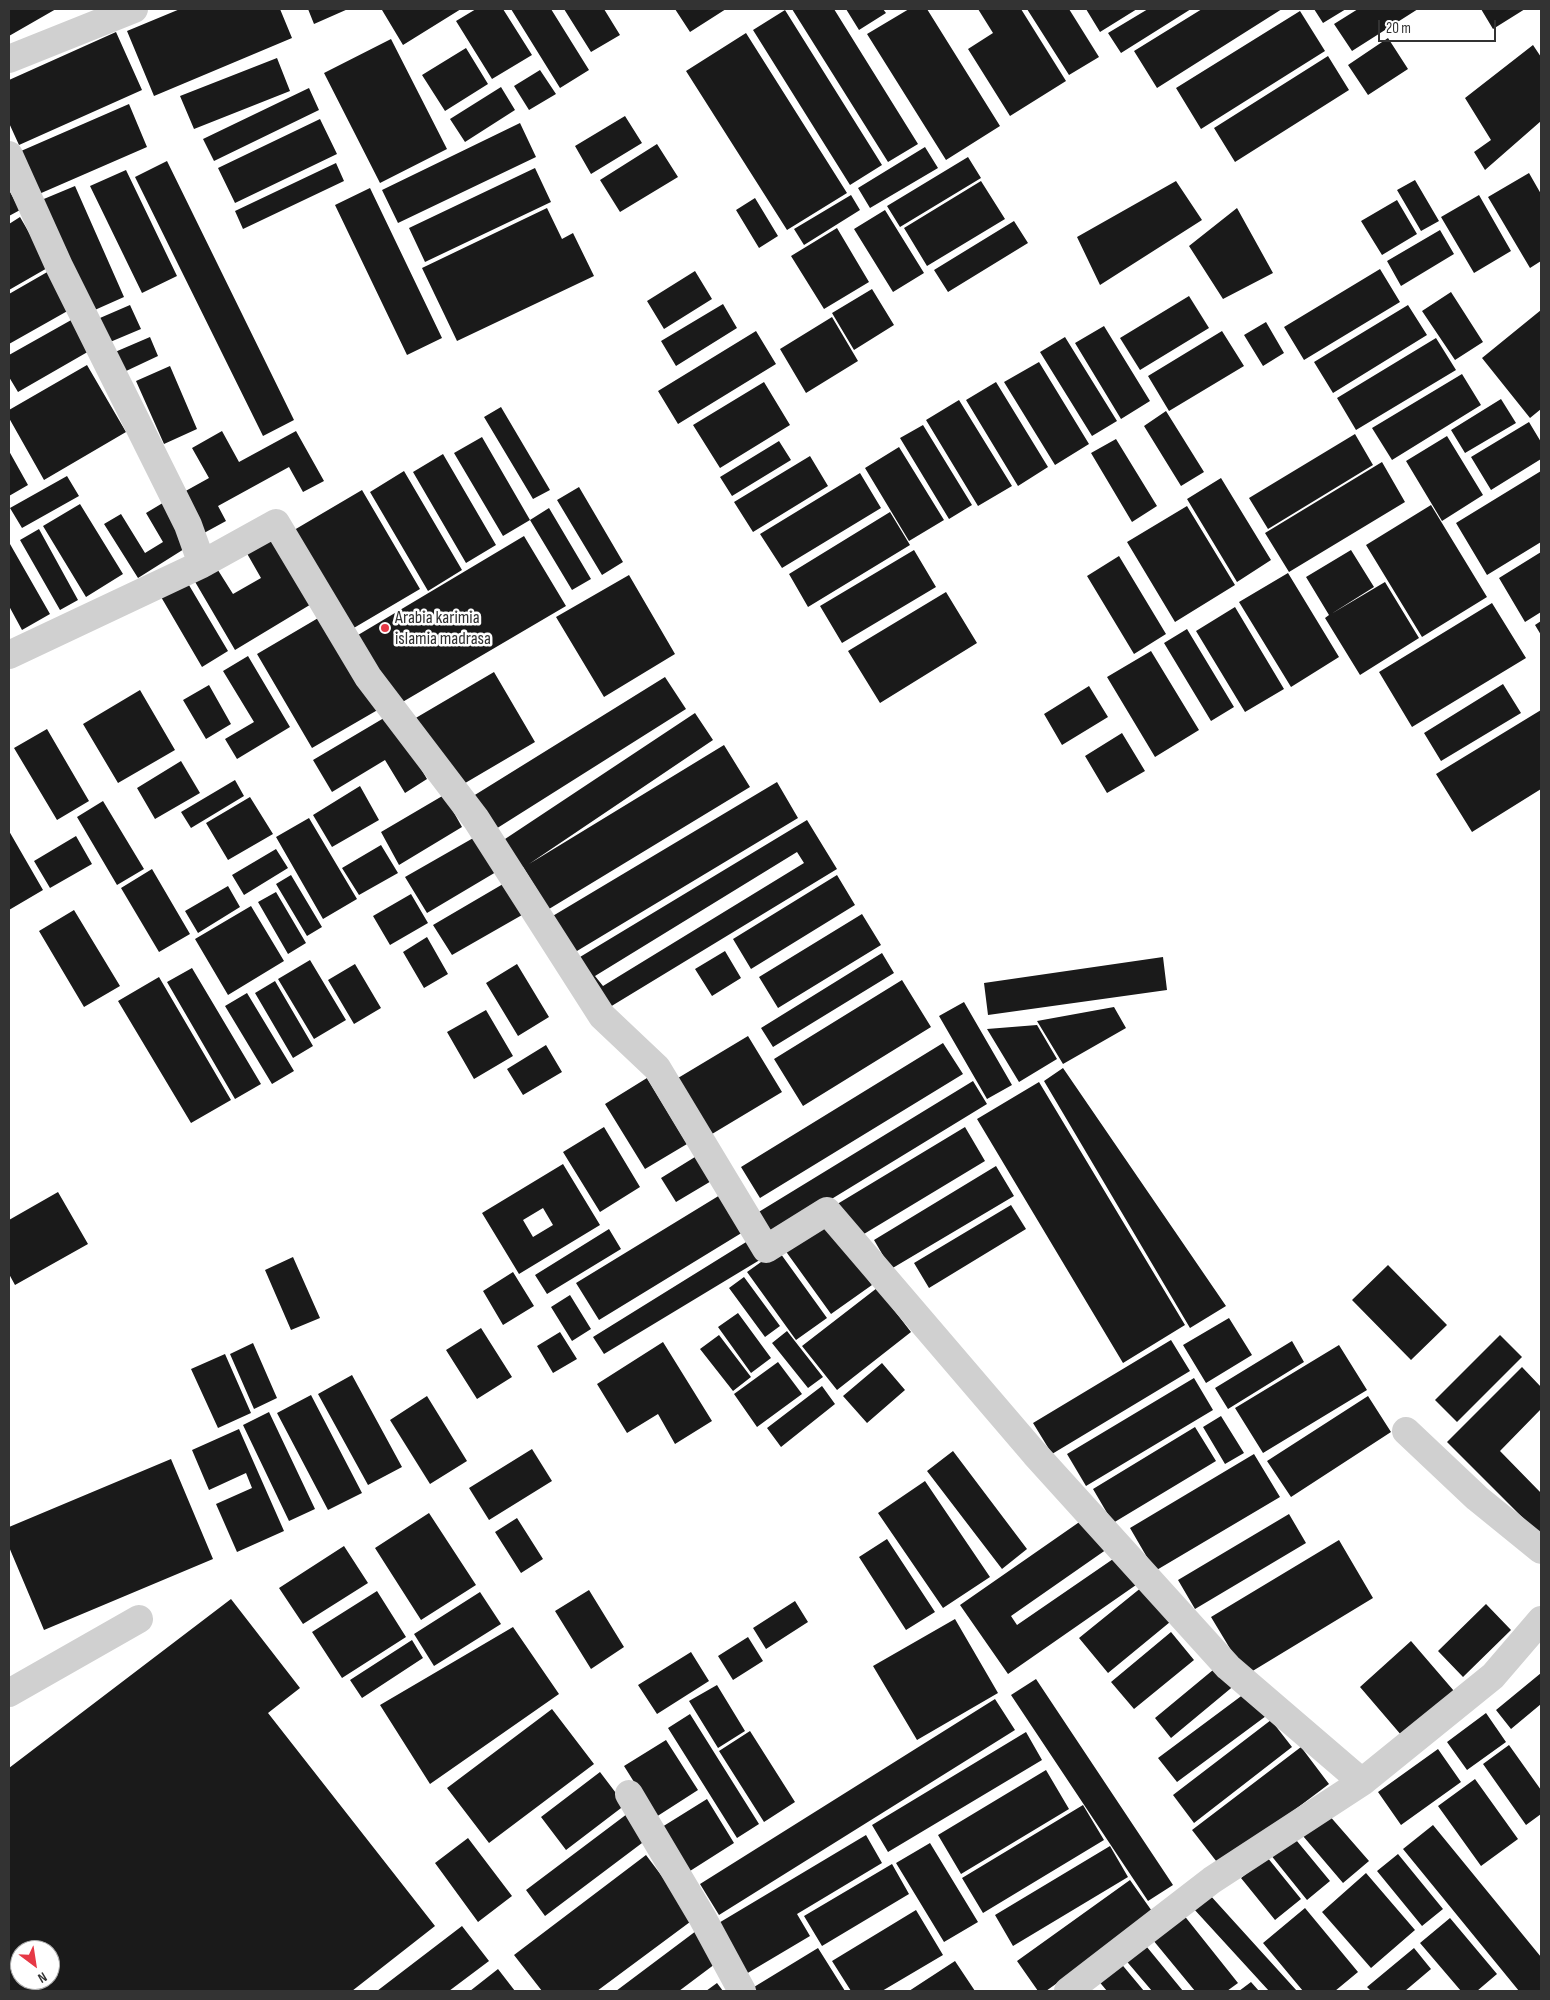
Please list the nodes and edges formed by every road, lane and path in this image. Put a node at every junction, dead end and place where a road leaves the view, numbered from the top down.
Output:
1 (134, 9) edge
2 (9, 60) edge
3 (9, 155) edge
4 (202, 564) junction
5 (9, 655) edge
6 (1406, 1432) dead end
7 (1541, 1550) edge
8 (139, 1619) dead end
9 (1541, 1620) edge
10 (9, 1693) edge
11 (1362, 1782) junction
12 (629, 1794) dead end
13 (742, 1991) edge
14 (1068, 1991) edge

1 - 2 street
3 - 4 street
4 - 5 street
4 - 11 street
6 - 7 street
8 - 10 street
9 - 11 street
11 - 14 street
12 - 13 street

